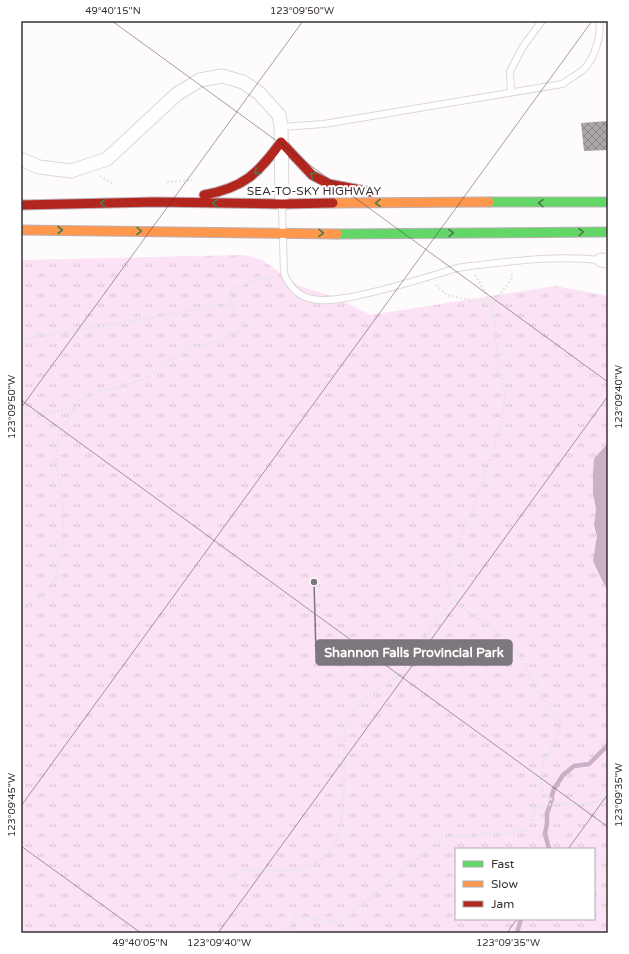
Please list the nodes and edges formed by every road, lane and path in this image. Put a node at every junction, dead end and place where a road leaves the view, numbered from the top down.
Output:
1 (542, 21) edge
2 (599, 21) edge
3 (511, 92) junction
4 (281, 127) junction
5 (281, 142) junction
6 (21, 159) edge
7 (83, 167) junction
8 (198, 180) dead end
9 (161, 182) dead end
10 (115, 185) dead end
11 (156, 202) junction
12 (431, 202) junction
13 (608, 202) edge
14 (282, 204) junction
15 (21, 205) edge
16 (21, 230) edge
17 (282, 232) junction
18 (608, 232) edge
19 (513, 261) junction
20 (605, 261) edge
21 (470, 266) junction
22 (284, 273) junction
23 (427, 277) junction
24 (231, 304) junction
25 (492, 305) junction
26 (21, 339) edge
27 (76, 408) junction
28 (21, 416) edge
29 (455, 599) junction
30 (21, 611) edge
31 (608, 798) edge
32 (557, 802) junction
33 (229, 877) dead end
34 (285, 933) edge

1 - 3 lane
2 - 3 lane
3 - 4 lane
4 - 5 street
4 - 7 street
5 -> 11 highway
12 -> 5 highway
5 - 14 street
6 - 7 street
7 - 10 path
8 - 9 path
14 -> 11 highway, SEA-TO-SKY HIGHWAY
11 -> 15 highway, SEA-TO-SKY HIGHWAY
13 -> 12 highway, SEA-TO-SKY HIGHWAY
12 -> 14 highway, SEA-TO-SKY HIGHWAY
14 - 17 lane
16 -> 17 highway
17 -> 18 highway
17 - 22 lane
19 - 20 lane
19 - 21 lane
19 - 25 path
21 - 23 lane
21 - 25 path
22 - 23 lane
22 - 24 path
23 - 25 path
24 - 26 path
24 - 27 path
25 - 29 path
27 - 28 path
27 - 30 path
29 - 32 path
29 - 33 path
31 - 32 path
32 - 34 path

